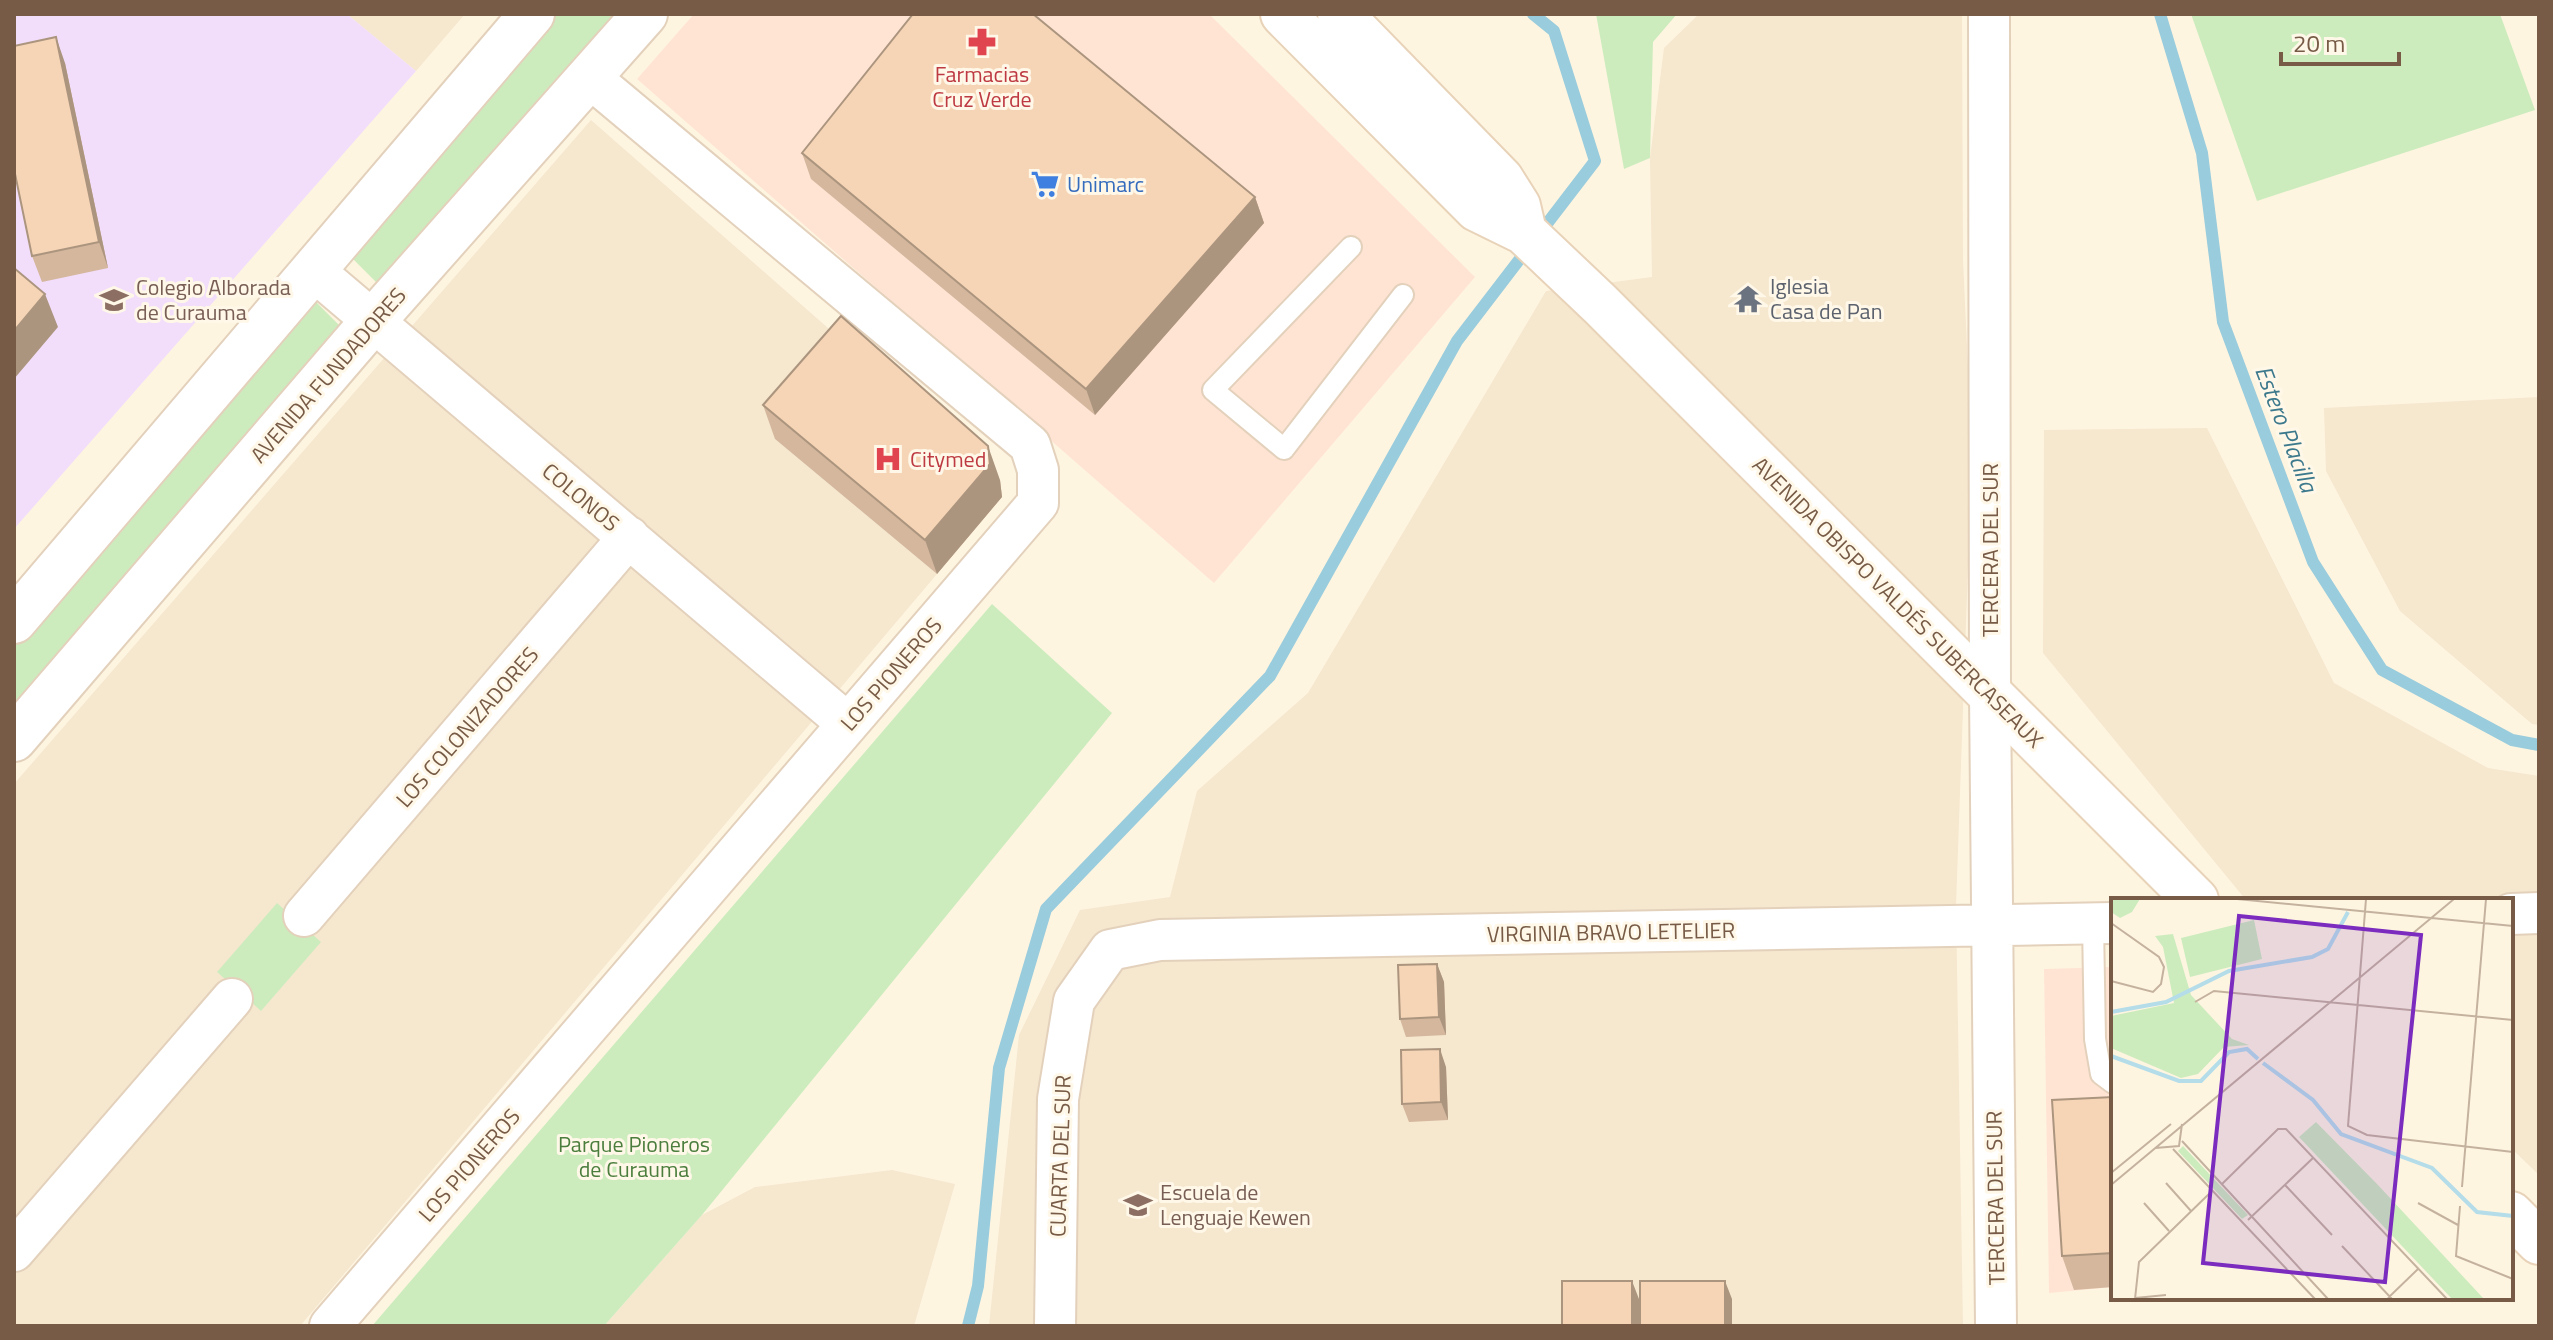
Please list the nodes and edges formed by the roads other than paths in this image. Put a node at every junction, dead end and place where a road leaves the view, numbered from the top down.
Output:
1 (532, 14) edge
2 (645, 14) edge
3 (1283, 14) edge
4 (1340, 14) edge
5 (1989, 14) edge
6 (588, 76) junction
7 (1524, 232) junction
8 (1351, 247) dead end
9 (313, 270) junction
10 (1403, 295) dead end
11 (373, 321) junction
12 (629, 537) junction
13 (14, 621) edge
14 (1990, 693) junction
15 (848, 724) junction
16 (14, 739) edge
17 (2194, 898) edge
18 (2539, 913) edge
19 (2513, 914) edge
20 (304, 916) dead end
21 (2103, 923) edge
22 (1992, 925) junction
23 (1110, 950) joint
24 (232, 999) dead end
25 (2104, 1016) edge
26 (2111, 1082) edge
27 (2513, 1216) edge
28 (2539, 1242) edge
29 (14, 1251) edge
30 (330, 1326) edge
31 (1055, 1326) edge
32 (1996, 1326) edge

1 - 9 street
2 - 6 street, AVENIDA FUNDADORES
3 - 7 street
4 - 7 street
5 - 14 street, TERCERA DEL SUR
6 - 11 street, AVENIDA FUNDADORES
6 - 15 street, LOS PIONEROS
7 - 14 street, AVENIDA OBISPO VALDÉS SUBERCASEAUX
8 - 10 lane
9 - 11 street, COLONOS
9 - 13 street
11 - 12 street, COLONOS
11 - 16 street, AVENIDA FUNDADORES
12 - 15 street, COLONOS
12 - 20 street, LOS COLONIZADORES
14 - 17 street, AVENIDA OBISPO VALDÉS SUBERCASEAUX
14 - 22 street, TERCERA DEL SUR
15 - 30 street, LOS PIONEROS
18 - 19 street
21 - 22 street, VIRGINIA BRAVO LETELIER
21 - 25 lane
22 - 23 street, VIRGINIA BRAVO LETELIER
22 - 32 street, TERCERA DEL SUR
23 - 31 street, CUARTA DEL SUR
24 - 29 street
25 - 26 lane
27 - 28 street

